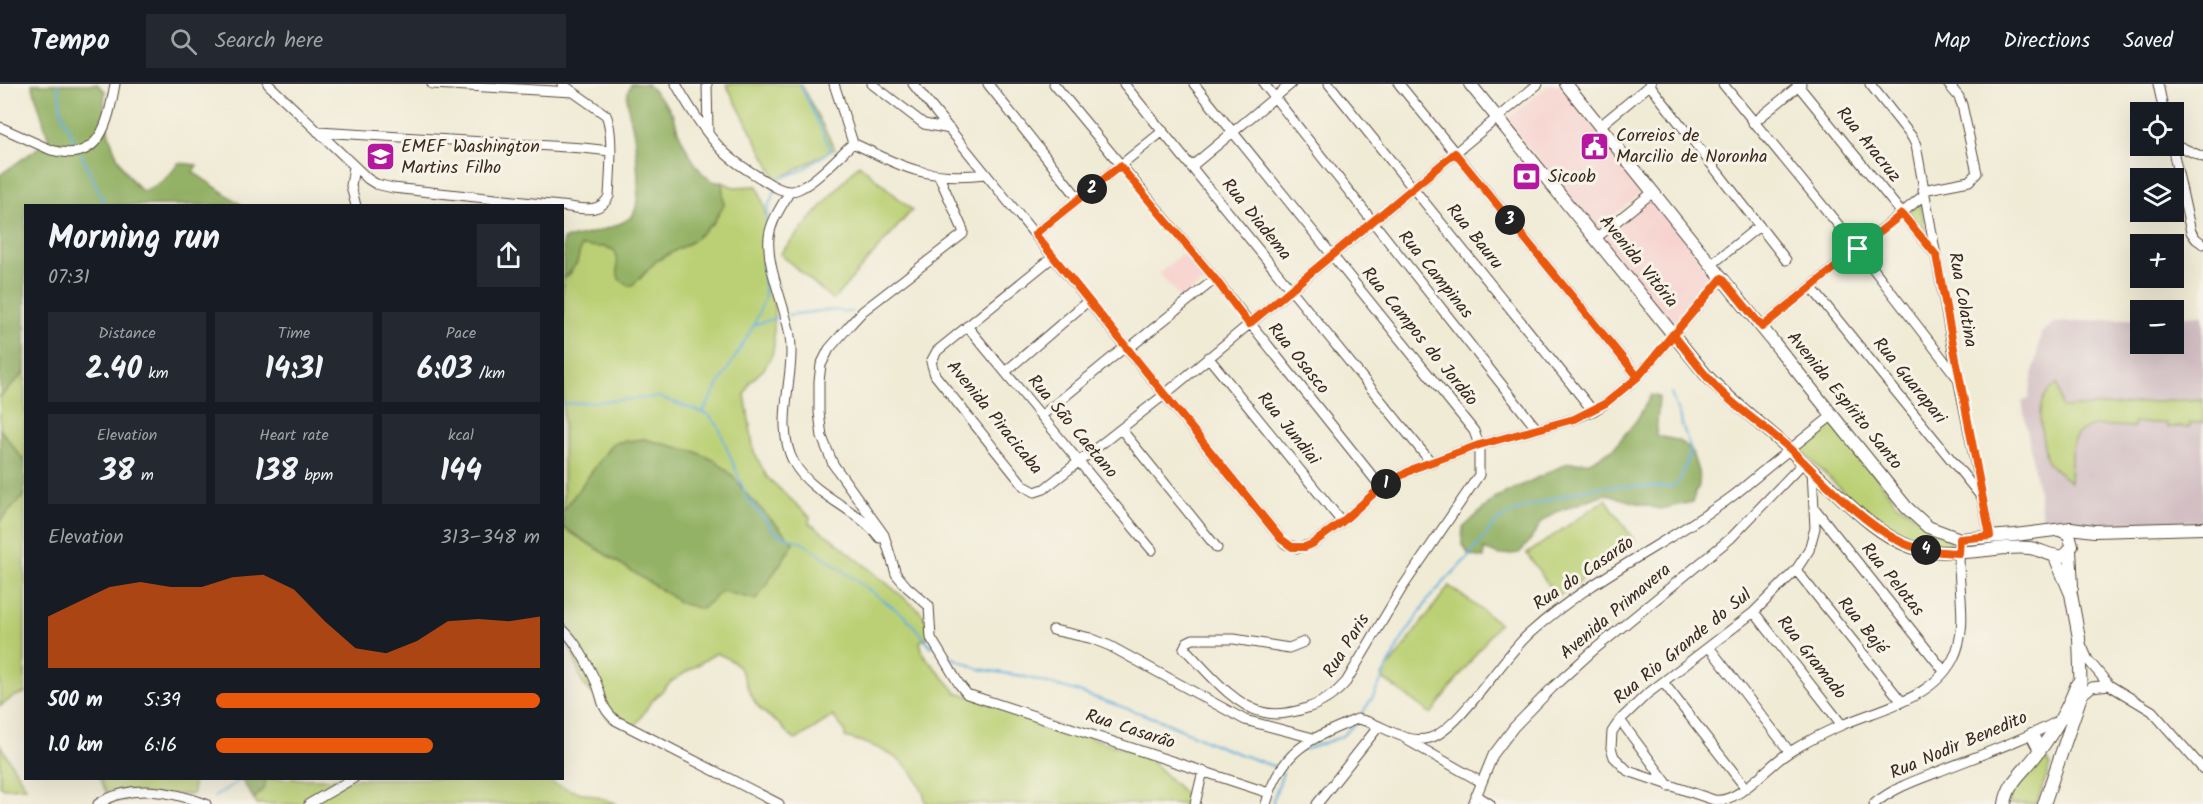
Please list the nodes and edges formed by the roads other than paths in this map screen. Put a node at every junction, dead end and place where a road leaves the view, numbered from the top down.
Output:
1 (115, 84) edge
2 (268, 84) edge
3 (432, 84) edge
4 (562, 84) edge
5 (676, 84) edge
6 (707, 84) edge
7 (834, 84) edge
8 (872, 84) edge
9 (913, 84) edge
10 (988, 84) edge
11 (1054, 84) edge
12 (1124, 84) edge
13 (1194, 84) edge
14 (1264, 84) edge
15 (1291, 84) edge
16 (1329, 84) edge
17 (1399, 84) edge
18 (1538, 84) edge
19 (1566, 84) edge
20 (1650, 84) edge
21 (1723, 84) edge
22 (1870, 84) edge
23 (1948, 84) edge
24 (2158, 84) edge
25 (1474, 85) edge
26 (1799, 85) edge
27 (575, 93) junction
28 (1275, 97) junction
29 (2162, 102) edge
30 (1497, 118) junction
31 (1753, 123) junction
32 (1600, 126) junction
33 (0, 128) edge
34 (950, 129) junction
35 (1162, 131) junction
36 (1233, 131) junction
37 (318, 132) junction
38 (708, 132) junction
39 (853, 143) junction
40 (2184, 149) edge
41 (610, 151) junction
42 (1455, 153) junction
43 (2175, 156) edge
44 (2203, 157) edge
45 (354, 166) junction
46 (1120, 166) junction
47 (1192, 166) junction
48 (986, 174) junction
49 (939, 176) junction
50 (1413, 188) junction
51 (790, 191) junction
52 (1653, 192) junction
53 (1924, 193) junction
54 (1079, 199) junction
55 (356, 204) edge
56 (542, 204) edge
57 (564, 206) edge
58 (1902, 214) junction
59 (1372, 222) junction
60 (1759, 226) junction
61 (1035, 234) junction
62 (1596, 238) junction
63 (2203, 244) edge
64 (1858, 249) junction
65 (1332, 254) junction
66 (1936, 255) junction
67 (1053, 257) junction
68 (1786, 260) dead end
69 (1711, 265) junction
70 (1722, 278) junction
71 (1215, 279) junction
72 (1811, 287) junction
73 (1291, 289) junction
74 (1088, 301) junction
75 (1249, 324) junction
76 (968, 326) junction
77 (1762, 327) junction
78 (1673, 334) junction
79 (1126, 348) junction
80 (1208, 357) junction
81 (1005, 372) junction
82 (1638, 377) junction
83 (1958, 378) junction
84 (1164, 395) junction
85 (1593, 411) junction
86 (1833, 415) junction
87 (1041, 416) junction
88 (1536, 428) junction
89 (1121, 429) junction
90 (1479, 445) junction
91 (1791, 450) junction
92 (1430, 461) junction
93 (1080, 462) junction
94 (1807, 466) junction
95 (1381, 487) junction
96 (1981, 496) junction
97 (1815, 509) junction
98 (1342, 522) junction
99 (2203, 528) edge
100 (2056, 530) junction
101 (2088, 531) junction
102 (1990, 536) junction
103 (1960, 539) junction
104 (887, 547) junction
105 (2071, 547) junction
106 (1217, 548) dead end
107 (1152, 550) dead end
108 (1956, 553) junction
109 (2052, 555) junction
110 (1796, 570) junction
111 (2071, 594) junction
112 (1754, 612) junction
113 (1053, 630) dead end
114 (564, 631) edge
115 (2079, 638) junction
116 (1304, 642) dead end
117 (1709, 647) junction
118 (1944, 671) junction
119 (2079, 678) junction
120 (1663, 682) junction
121 (2109, 685) junction
122 (2080, 696) junction
123 (1902, 702) junction
124 (1620, 720) junction
125 (2058, 721) junction
126 (1842, 725) junction
127 (1379, 726) junction
128 (2032, 735) junction
129 (1402, 737) junction
130 (1313, 738) junction
131 (1789, 751) junction
132 (2038, 753) junction
133 (2055, 768) junction
134 (2203, 769) edge
135 (1203, 771) junction
136 (351, 780) edge
137 (1480, 782) junction
138 (1669, 786) junction
139 (1745, 787) junction
140 (1269, 793) junction
141 (1475, 800) edge
142 (98, 804) edge
143 (206, 804) edge
144 (309, 804) edge
145 (779, 804) edge
146 (1195, 804) edge
147 (1266, 804) edge
148 (1318, 804) edge
149 (1490, 804) edge
150 (1874, 804) edge
151 (2005, 804) edge
152 (2044, 804) edge

1 - 33 street
2 - 37 street
3 - 27 street
4 - 27 street
5 - 38 street
6 - 38 street
7 - 39 street
8 - 34 street
9 - 34 street
10 - 54 street
11 - 46 street, Rua Osasco
12 - 35 street, Rua Diadema
13 - 36 street, Rua Campos do Jordão
14 - 28 street, Rua Campinas
15 - 28 street
16 - 50 street, Rua Bauru
17 - 42 street
18 - 30 street, Avenida Piracicaba
19 - 32 street, Avenida Espírito Santo
20 - 32 street
20 - 60 street
21 - 31 street
22 - 53 street, Rua Colatina
23 - 53 street
24 - 29 street
25 - 30 street, Avenida Vitória
26 - 31 street
26 - 58 street, Rua Aracruz
27 - 41 street
28 - 36 street
28 - 59 street, Rua Campinas
30 - 42 street, Avenida Piracicaba
30 - 62 street, Avenida Vitória
31 - 64 street
32 - 52 street, Avenida Espírito Santo
34 - 48 street
35 - 46 street
35 - 47 street, Rua Diadema
36 - 47 street
36 - 65 street, Rua Campos do Jordão
37 - 41 street
37 - 45 street
38 - 51 street
39 - 49 street
39 - 51 street
40 - 44 street
41 - 57 street
42 - 50 street, Avenida Piracicaba
42 - 82 street
43 - 63 street
45 - 55 street
45 - 56 street
46 - 54 street
46 - 71 street, Rua Osasco
47 - 73 street, Rua Diadema
48 - 49 street
48 - 61 street
49 - 104 street
50 - 59 street, Avenida Piracicaba
50 - 85 street, Rua Bauru
51 - 104 street
52 - 62 street
52 - 69 street, Avenida Espírito Santo
53 - 58 street
53 - 66 street, Rua Colatina
54 - 61 street
58 - 64 street
58 - 66 street, Rua Aracruz
59 - 65 street, Avenida Piracicaba
59 - 88 street, Rua Campinas
60 - 68 street
60 - 69 street
61 - 67 street
62 - 78 street, Avenida Vitória
64 - 72 street
64 - 83 street
65 - 73 street, Avenida Piracicaba
65 - 90 street, Rua Campos do Jordão
66 - 83 street, Rua Colatina
67 - 74 street
67 - 76 street, Avenida Piracicaba
69 - 70 street, Avenida Espírito Santo
70 - 77 street, Avenida Espírito Santo
70 - 78 street
71 - 75 street, Rua Osasco
71 - 79 street
72 - 77 street
72 - 96 street, Rua Guarapari
73 - 75 street, Avenida Piracicaba
73 - 92 street, Rua Diadema
74 - 79 street
74 - 81 street, Avenida Piracicaba
75 - 80 street, Avenida Piracicaba
75 - 95 street, Rua Osasco
76 - 81 street, Rua São Caetano
76 - 93 street, Avenida Piracicaba
77 - 86 street, Avenida Espírito Santo
78 - 82 street
78 - 91 street, Avenida Vitória
79 - 84 street
79 - 87 street
80 - 84 street, Avenida Piracicaba
80 - 98 street, Rua Jundiai
81 - 87 street, Rua São Caetano
82 - 85 street
83 - 96 street, Rua Colatina
84 - 89 street, Avenida Piracicaba
84 - 98 street
85 - 88 street
86 - 91 street
86 - 103 street, Avenida Espírito Santo
87 - 93 street, Rua São Caetano
88 - 90 street
89 - 93 street, Avenida Piracicaba
89 - 106 street
90 - 92 street
90 - 116 street, Rua Paris
91 - 94 street, Avenida Vitória
91 - 129 street, Rua do Casarão
92 - 95 street
93 - 107 street, Rua São Caetano
94 - 97 street, Rua Rio Grande do Sul
94 - 108 street, Avenida Vitória
94 - 137 street, Avenida Primavera
95 - 98 street
96 - 102 street, Rua Colatina
97 - 110 street, Rua Rio Grande do Sul
97 - 118 street, Rua Pelotas
99 - 101 street, Avenida Espírito Santo
100 - 101 street, Avenida Espírito Santo
100 - 102 street, Avenida Espírito Santo
100 - 105 street
100 - 109 street
101 - 105 street
102 - 103 street, Avenida Espírito Santo
103 - 108 street
104 - 135 street, Rua Casarão
105 - 109 street
105 - 111 street
108 - 109 street, Avenida Vitória
108 - 118 street, Rua Rio Grande do Sul
109 - 111 street
110 - 112 street, Rua Rio Grande do Sul
110 - 123 street, Rua Bajé
111 - 115 street
112 - 117 street, Rua Rio Grande do Sul
112 - 126 street, Rua Gramado
113 - 130 street
114 - 145 street
115 - 119 street
115 - 121 street
117 - 120 street, Rua Rio Grande do Sul
117 - 131 street
118 - 123 street, Rua Rio Grande do Sul
119 - 122 street
119 - 125 street
120 - 124 street, Rua Rio Grande do Sul
120 - 139 street
121 - 122 street
121 - 134 street
122 - 133 street
123 - 126 street, Rua Rio Grande do Sul
124 - 138 street
124 - 138 street, Rua Rio Grande do Sul
125 - 128 street, Rua Nodir Benedito
125 - 132 street
126 - 131 street, Rua Rio Grande do Sul
127 - 129 street, Rua do Casarão
127 - 130 street, Rua do Casarão
127 - 148 street
128 - 132 street
128 - 150 street, Rua Nodir Benedito
129 - 137 street
130 - 140 street, Rua do Casarão
131 - 139 street, Rua Rio Grande do Sul
132 - 133 street
132 - 151 street
133 - 152 street
135 - 140 street, Rua Casarão
135 - 146 street
136 - 144 street
137 - 141 street, Avenida Primavera
138 - 139 street, Rua Rio Grande do Sul
140 - 147 street, Rua do Casarão
141 - 149 street
142 - 143 street

